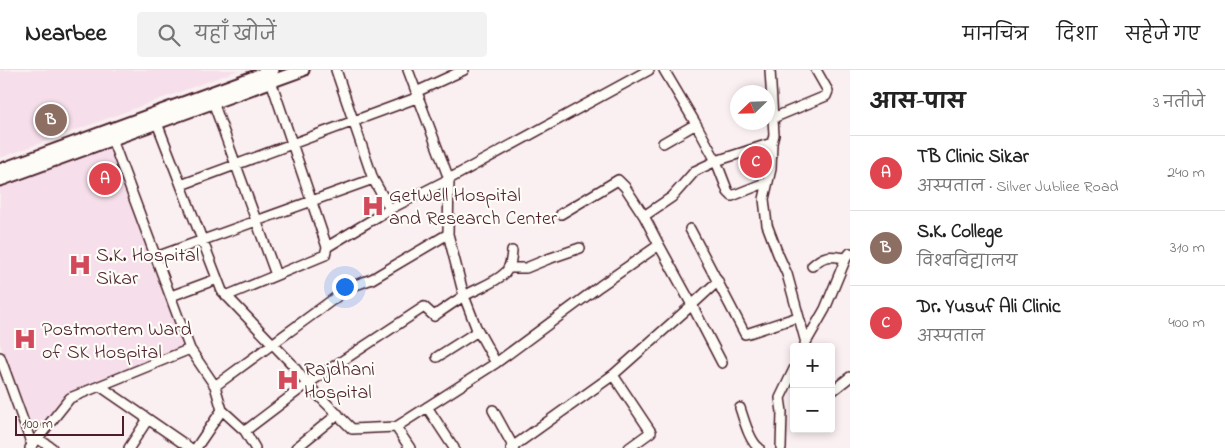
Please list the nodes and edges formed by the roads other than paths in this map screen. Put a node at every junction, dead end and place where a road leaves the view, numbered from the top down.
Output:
1 (303, 70) edge
2 (336, 70) edge
3 (408, 70) edge
4 (464, 70) edge
5 (649, 70) edge
6 (664, 70) edge
7 (770, 70) edge
8 (816, 70) edge
9 (272, 76) edge
10 (771, 85) edge
11 (417, 95) junction
12 (214, 102) junction
13 (775, 117) edge
14 (354, 121) junction
15 (156, 123) junction
16 (696, 124) junction
17 (774, 130) edge
18 (110, 134) junction
19 (663, 143) dead end
20 (772, 143) junction
21 (292, 144) junction
22 (716, 161) junction
23 (236, 164) junction
24 (0, 170) edge
25 (373, 179) junction
26 (0, 180) edge
27 (449, 180) junction
28 (767, 182) junction
29 (181, 185) junction
30 (312, 201) junction
31 (390, 209) junction
32 (561, 214) dead end
33 (644, 216) junction
34 (256, 221) junction
35 (690, 228) dead end
36 (448, 234) junction
37 (202, 241) junction
38 (659, 244) junction
39 (327, 247) junction
40 (580, 248) dead end
41 (512, 251) dead end
42 (848, 256) edge
43 (156, 257) junction
44 (812, 266) dead end
45 (508, 268) junction
46 (276, 275) junction
47 (217, 279) junction
48 (718, 281) junction
49 (171, 296) junction
50 (226, 296) junction
51 (464, 296) junction
52 (692, 305) junction
53 (798, 318) junction
54 (478, 331) junction
55 (804, 343) edge
56 (806, 343) edge
57 (272, 344) junction
58 (190, 348) junction
59 (0, 357) edge
60 (437, 357) dead end
61 (722, 362) dead end
62 (496, 363) junction
63 (613, 375) junction
64 (790, 377) edge
65 (850, 377) edge
66 (307, 384) junction
67 (100, 386) junction
68 (215, 386) junction
69 (835, 389) edge
70 (427, 407) junction
71 (740, 408) dead end
72 (222, 410) junction
73 (494, 410) dead end
74 (338, 414) junction
75 (148, 420) junction
76 (396, 427) junction
77 (245, 431) junction
78 (33, 444) edge
79 (513, 447) edge
80 (52, 448) edge
81 (130, 448) edge
82 (190, 448) edge
83 (196, 448) edge
84 (255, 448) edge
85 (296, 448) edge
86 (410, 448) edge
87 (454, 448) edge
88 (629, 448) edge
89 (759, 448) edge
90 (781, 448) edge

1 - 9 main road
2 - 14 street
3 - 11 street
4 - 11 street
5 - 27 street
6 - 16 street
7 - 10 street
8 - 13 street
9 - 12 main road
9 - 18 main road
9 - 21 street
11 - 14 street
11 - 27 street
12 - 15 main road
12 - 23 street
14 - 21 street
14 - 25 street
15 - 18 main road
15 - 29 street
16 - 19 street
16 - 22 street
17 - 20 street
18 - 24 main road
18 - 26 main road
18 - 43 street
20 - 22 street
20 - 28 street
21 - 23 street
21 - 30 street
22 - 28 street
22 - 33 street
23 - 29 street
23 - 34 street
25 - 30 street
25 - 31 street
27 - 31 street
27 - 36 street
28 - 53 street
29 - 37 street
30 - 34 street
30 - 39 street
31 - 39 street
32 - 33 street
33 - 38 street
34 - 37 street
34 - 46 street
35 - 48 street
36 - 51 street
36 - 57 street
37 - 43 street
37 - 47 street
38 - 52 street
38 - 62 street
39 - 46 street
40 - 45 street
41 - 45 street
42 - 44 street
42 - 56 street
43 - 49 street
45 - 51 street
46 - 50 street
47 - 49 street
47 - 50 street
48 - 52 street
48 - 53 street
49 - 58 street
50 - 57 street
51 - 54 street
51 - 66 street
52 - 61 street
52 - 63 street
53 - 55 street
54 - 60 street
54 - 62 street
57 - 66 street
57 - 68 street
58 - 67 street
58 - 68 street
59 - 78 street
62 - 70 street
63 - 79 street
63 - 88 street
64 - 90 street
65 - 69 street
66 - 74 street
66 - 77 street
67 - 75 street
67 - 78 street
68 - 72 street
70 - 76 street
70 - 87 street
71 - 89 street
72 - 77 street
72 - 83 street
73 - 79 street
74 - 76 street
74 - 85 street
75 - 81 street
75 - 82 street
76 - 86 street
77 - 84 street
78 - 80 street

